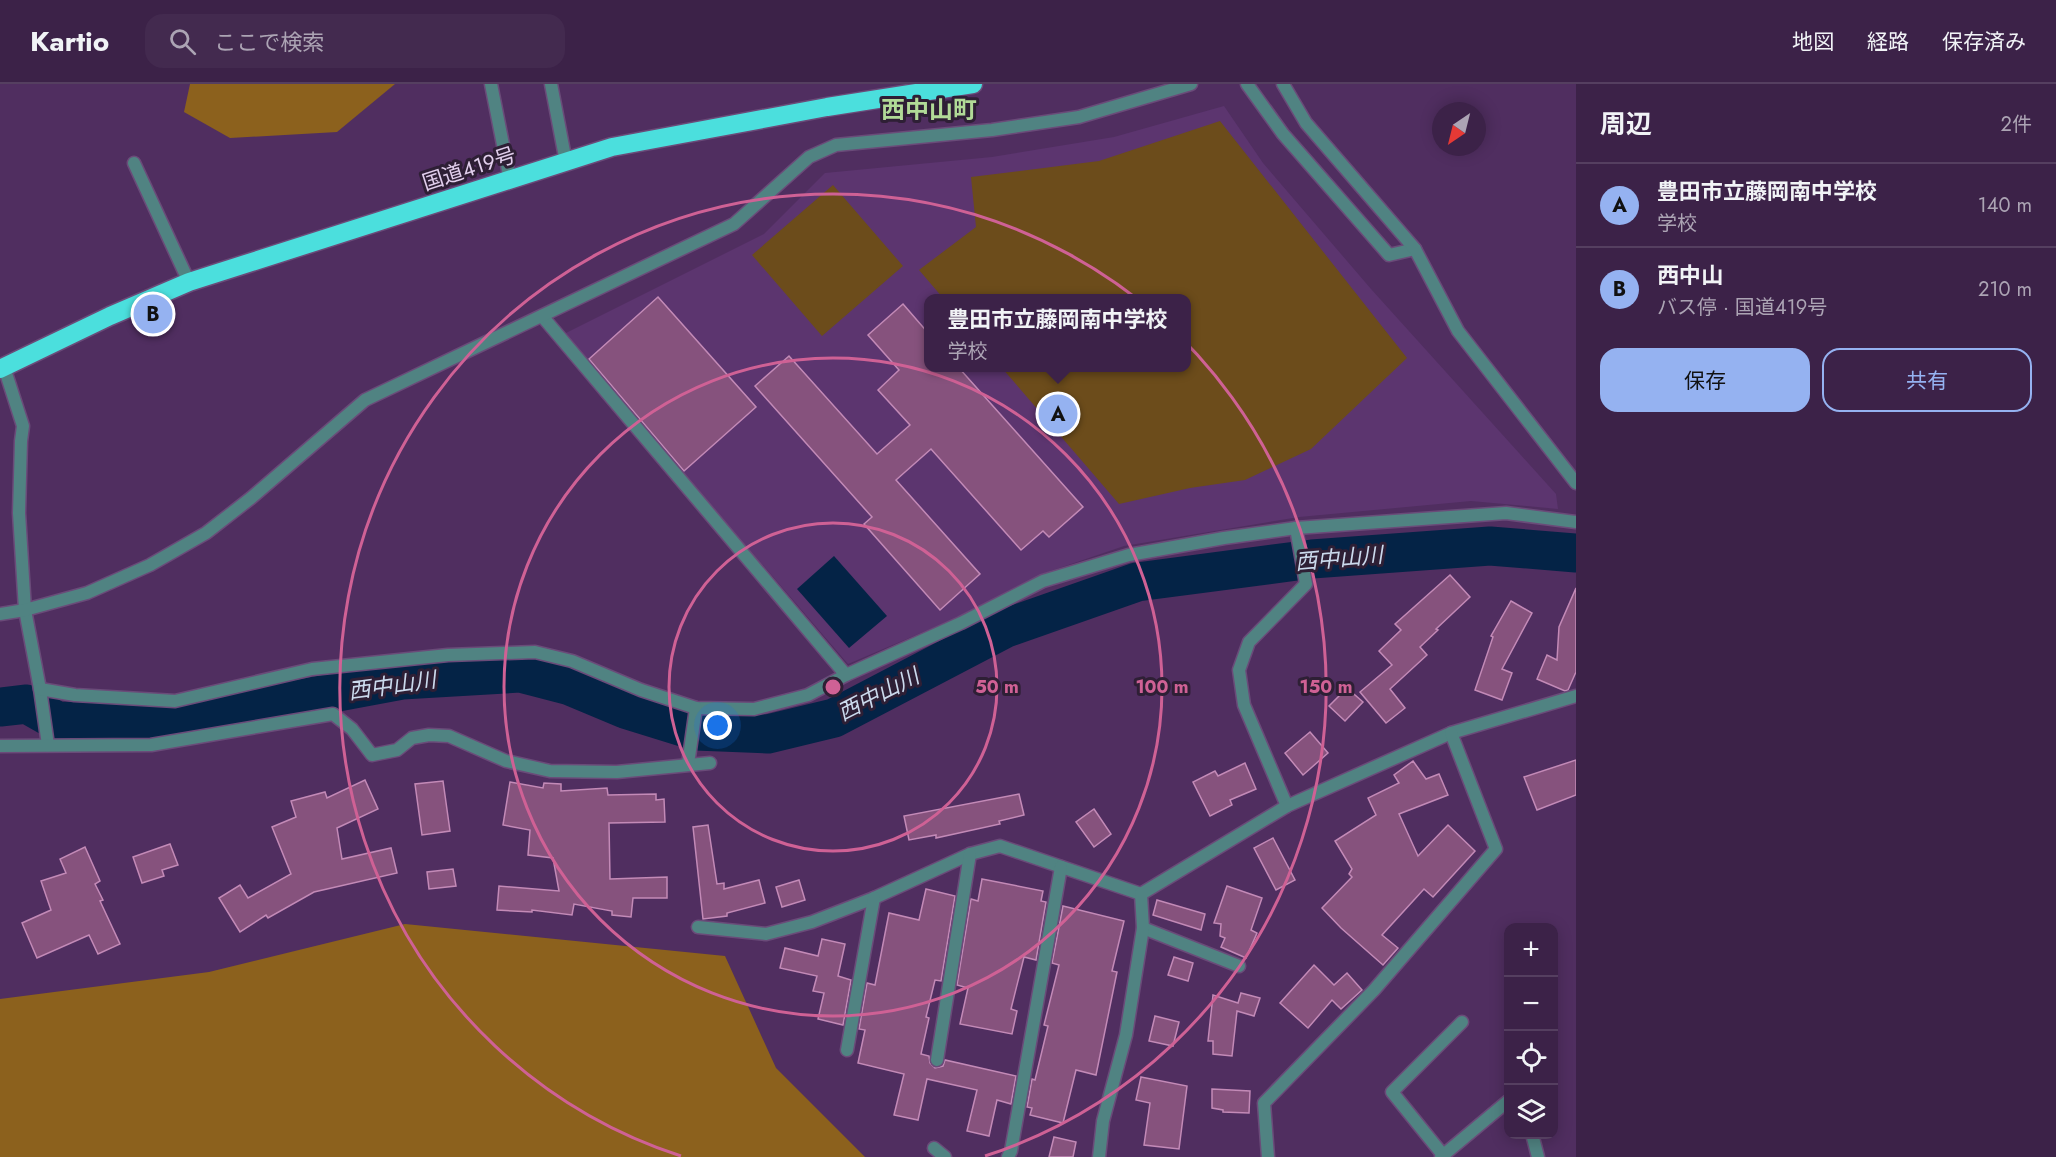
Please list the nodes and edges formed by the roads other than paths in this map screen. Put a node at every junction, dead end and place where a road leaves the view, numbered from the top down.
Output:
1 (490, 84) edge
2 (550, 84) edge
3 (973, 84) edge
4 (1191, 84) edge
5 (1247, 84) edge
6 (1283, 84) edge
7 (566, 162) junction
8 (134, 163) dead end
9 (510, 180) junction
10 (1414, 249) junction
11 (189, 282) junction
12 (542, 316) junction
13 (2, 368) edge
14 (1576, 483) edge
15 (1576, 522) edge
16 (1297, 533) junction
17 (25, 610) junction
18 (0, 614) edge
19 (846, 675) junction
20 (40, 695) junction
21 (1576, 696) edge
22 (695, 713) junction
23 (1451, 733) junction
24 (48, 745) junction
25 (0, 746) edge
26 (688, 759) junction
27 (710, 762) dead end
28 (1287, 806) junction
29 (970, 854) junction
30 (1061, 867) junction
31 (1141, 894) junction
32 (874, 898) junction
33 (698, 927) dead end
34 (1143, 928) junction
35 (1239, 966) dead end
36 (1462, 1022) dead end
37 (847, 1050) dead end
38 (937, 1060) dead end
39 (1504, 1105) edge
40 (1534, 1139) edge
41 (934, 1148) dead end
42 (1442, 1156) edge
43 (945, 1157) edge
44 (1008, 1157) edge
45 (1099, 1157) edge
46 (1268, 1157) edge
47 (1539, 1157) edge

1 - 9 street
2 - 7 street
3 - 7 highway, 国道419号
4 - 12 street
5 - 10 street
6 - 10 street
7 - 9 highway, 国道419号
8 - 11 street
9 - 11 highway, 国道419号
10 - 14 street
11 - 13 highway, 国道419号
12 - 17 street
12 - 19 street
13 - 17 street
15 - 16 street
16 - 19 street
16 - 28 street
17 - 18 street
17 - 20 street
19 - 22 street
20 - 22 street
20 - 24 street
21 - 23 street
22 - 26 street
23 - 28 street
23 - 46 street
24 - 25 street
24 - 26 street
26 - 27 street
28 - 31 street
29 - 30 street
29 - 32 street
29 - 38 street
30 - 31 street
30 - 44 street
31 - 34 street
32 - 33 street
32 - 37 street
34 - 35 street
34 - 45 street
36 - 42 street
39 - 42 street
40 - 47 street
41 - 43 street

